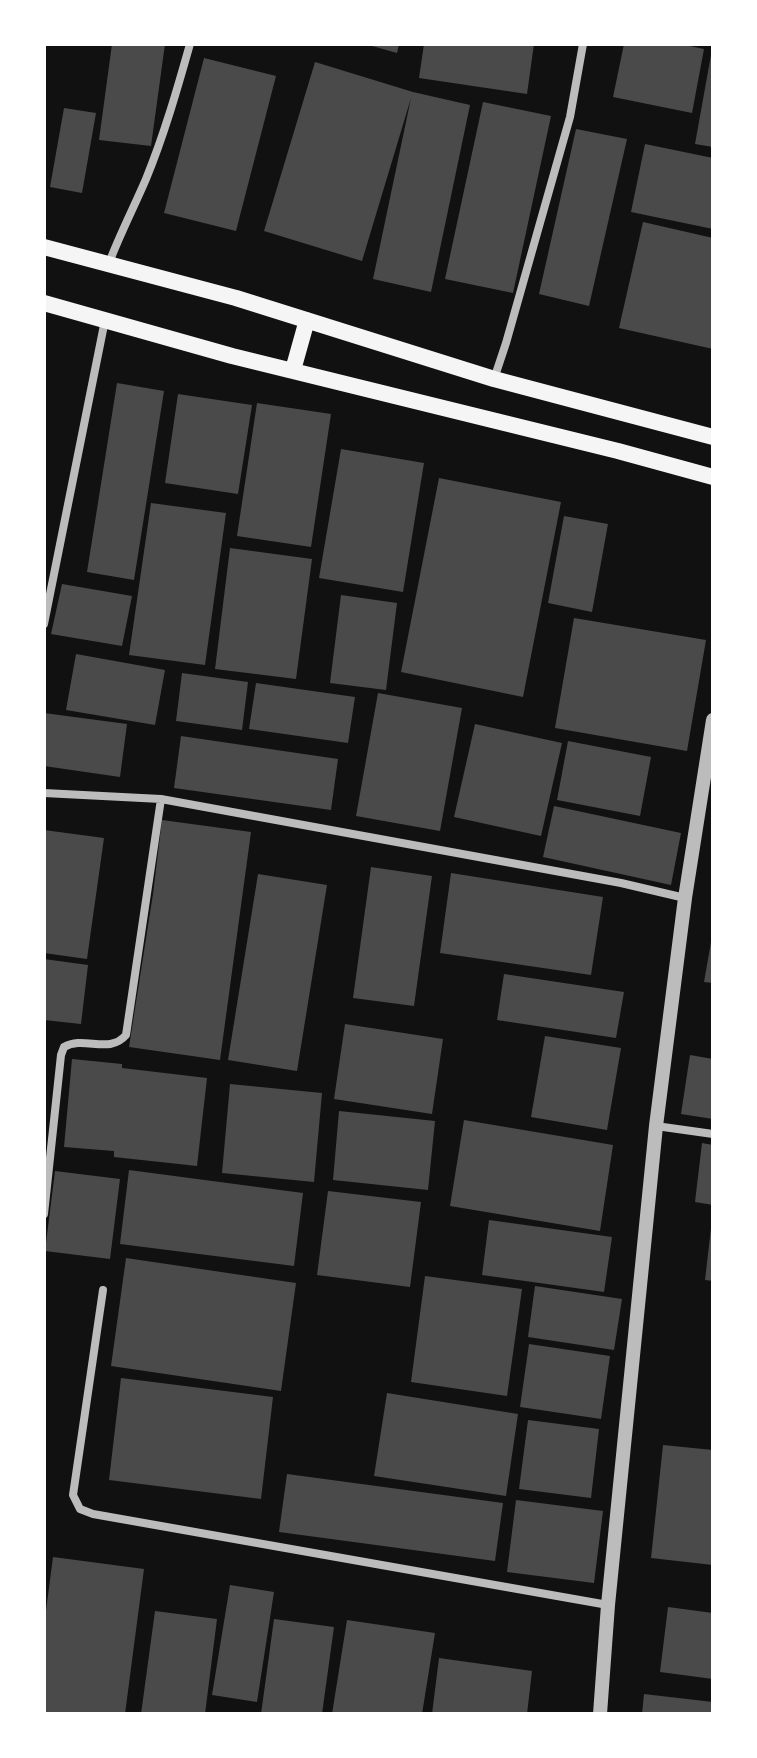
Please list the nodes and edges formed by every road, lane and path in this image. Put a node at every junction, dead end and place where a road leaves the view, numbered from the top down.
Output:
1 (190, 44) edge
2 (583, 44) edge
3 (44, 247) edge
4 (109, 263) junction
5 (44, 303) edge
6 (105, 320) junction
7 (307, 320) junction
8 (293, 370) junction
9 (494, 379) junction
10 (713, 437) edge
11 (713, 477) edge
12 (44, 624) edge
13 (713, 720) edge
14 (44, 793) edge
15 (161, 799) junction
16 (685, 898) junction
17 (656, 1126) junction
18 (713, 1134) edge
19 (44, 1214) edge
20 (103, 1290) dead end
21 (608, 1605) junction
22 (600, 1714) edge

1 - 4 street
2 - 9 street
3 - 4 main road
4 - 7 main road
5 - 6 main road
6 - 8 main road
6 - 12 street
7 - 8 main road
7 - 9 main road
8 - 11 main road
9 - 10 main road
13 - 16 street
14 - 15 street
15 - 16 street
15 - 19 street
16 - 17 street
17 - 18 street
17 - 21 street
20 - 21 street
21 - 22 street

